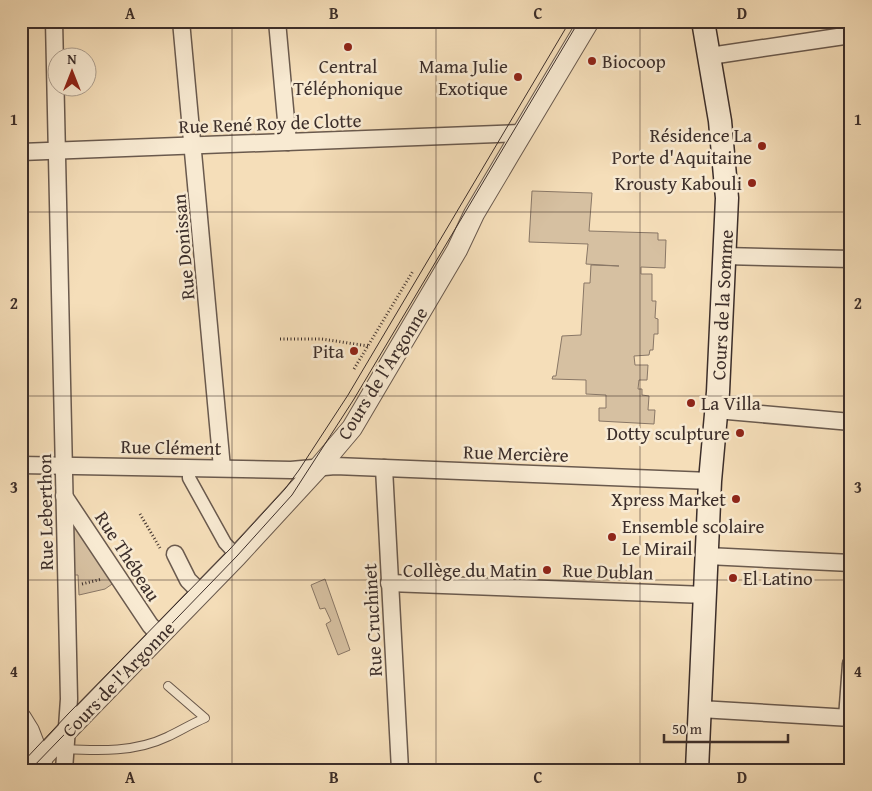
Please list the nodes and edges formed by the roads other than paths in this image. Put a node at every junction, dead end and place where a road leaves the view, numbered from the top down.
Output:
1 (54, 21) edge
2 (181, 21) edge
3 (277, 21) edge
4 (589, 21) edge
5 (704, 21) edge
6 (851, 34) edge
7 (710, 56) junction
8 (521, 133) junction
9 (288, 142) junction
10 (194, 146) junction
11 (57, 151) junction
12 (21, 152) edge
13 (724, 256) junction
14 (851, 259) edge
15 (716, 410) junction
16 (851, 422) edge
17 (21, 465) edge
18 (64, 466) junction
19 (319, 467) junction
20 (188, 468) junction
21 (222, 468) junction
22 (384, 468) junction
23 (710, 481) junction
24 (64, 496) junction
25 (175, 554) road end
26 (238, 556) junction
27 (707, 556) junction
28 (851, 563) edge
29 (389, 583) junction
30 (201, 593) junction
31 (706, 595) junction
32 (160, 636) junction
33 (851, 664) edge
34 (168, 686) dead end
35 (700, 709) junction
36 (21, 718) edge
37 (849, 718) edge
38 (66, 740) junction
39 (39, 766) edge
40 (64, 770) edge
41 (400, 770) edge
42 (697, 770) edge

1 - 11 street, Rue Leberthon
2 - 10 street, Rue Donissan
3 - 9 street
4 - 8 street, Cours de l'Argonne
5 - 7 main road, Cours de la Somme
6 - 7 street
7 - 13 main road, Cours de la Somme
8 - 9 street, Rue René Roy de Clotte
8 - 19 street, Cours de l'Argonne
9 - 10 street, Rue René Roy de Clotte
10 - 11 street, Rue René Roy de Clotte
10 - 21 street, Rue Donissan
11 - 12 street, Rue René Roy de Clotte
11 - 18 street, Rue Leberthon
13 - 14 street
13 - 15 main road, Cours de la Somme
15 - 16 street
15 - 23 main road, Cours de la Somme
17 - 18 street, Rue Clément
18 - 20 street, Rue Clément
18 - 24 street, Rue Leberthon
19 - 21 street, Rue Clément
19 - 22 street, Rue Mercière
19 - 26 street, Cours de l'Argonne
20 - 21 street, Rue Clément
20 - 26 street
22 - 23 street, Rue Mercière
22 - 29 street, Rue Cruchinet
23 - 27 main road, Cours de la Somme
24 - 32 street, Rue Thébeau
24 - 38 street, Rue Leberthon
25 - 30 street
26 - 30 street, Cours de l'Argonne
27 - 28 street
27 - 31 main road, Cours de la Somme
29 - 31 street, Rue Dublan
29 - 41 street, Rue Cruchinet
30 - 32 street, Cours de l'Argonne
31 - 35 main road, Cours de la Somme
32 - 38 street, Cours de l'Argonne
33 - 37 street
34 - 38 lane
35 - 37 street
35 - 42 main road, Cours de la Somme
36 - 39 street
38 - 39 street, Cours de l'Argonne
38 - 40 street, Rue Leberthon

